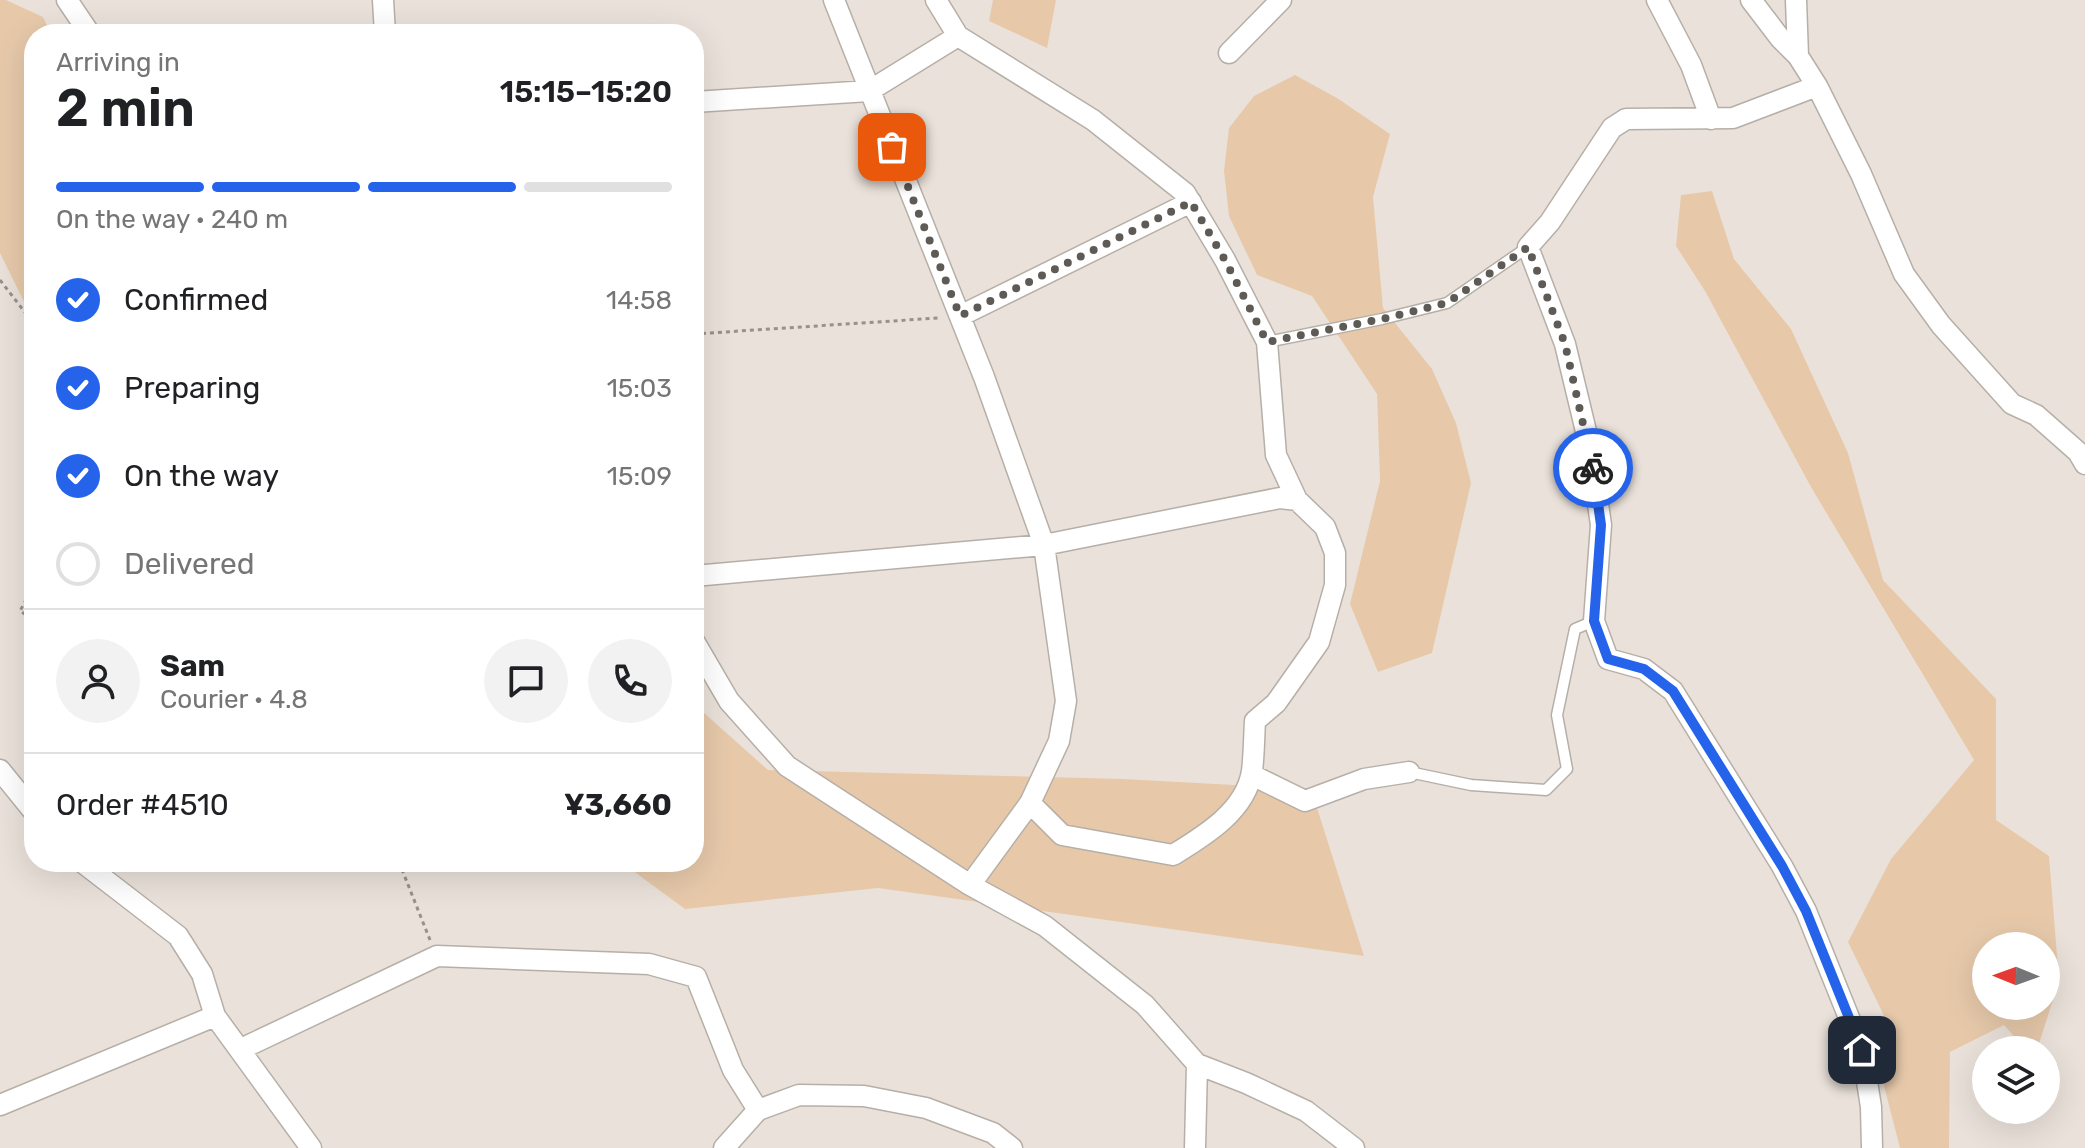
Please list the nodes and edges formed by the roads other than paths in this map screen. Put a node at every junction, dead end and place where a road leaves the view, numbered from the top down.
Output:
1 (67, 0) edge
2 (383, 0) edge
3 (834, 0) edge
4 (936, 0) edge
5 (1281, 0) edge
6 (1657, 0) edge
7 (1751, 0) edge
8 (1796, 0) edge
9 (83, 24) edge
10 (384, 24) edge
11 (958, 36) junction
12 (1229, 53) dead end
13 (1798, 56) junction
14 (1817, 86) junction
15 (869, 91) junction
16 (704, 101) edge
17 (1711, 119) junction
18 (1191, 202) junction
19 (1528, 247) junction
20 (960, 316) junction
21 (1267, 342) junction
22 (2085, 464) edge
23 (1297, 500) junction
24 (1044, 545) junction
25 (704, 575) edge
26 (1594, 621) junction
27 (704, 658) edge
28 (0, 770) edge
29 (1409, 772) joint
30 (1252, 775) junction
31 (24, 800) edge
32 (1030, 803) junction
33 (95, 872) edge
34 (970, 885) junction
35 (215, 1016) junction
36 (241, 1049) junction
37 (1197, 1064) junction
38 (0, 1105) edge
39 (758, 1110) junction
40 (311, 1148) edge
41 (724, 1148) edge
42 (1012, 1148) edge
43 (1195, 1148) edge
44 (1354, 1148) edge
45 (1872, 1148) edge

1 - 9 street
2 - 10 street
3 - 15 street
4 - 11 street
5 - 12 street
6 - 17 street
7 - 13 street
8 - 13 street
11 - 15 street
11 - 18 street
13 - 14 street
14 - 17 street
14 - 22 street
15 - 16 street
15 - 20 street
17 - 19 street
18 - 20 street
18 - 21 street
19 - 21 lane
19 - 26 street
20 - 24 street
21 - 23 street
23 - 24 street
23 - 30 street
24 - 25 street
24 - 32 street
26 - 29 lane
26 - 45 street
27 - 34 street
28 - 31 street
29 - 30 street
30 - 32 street
32 - 34 street
33 - 35 street
34 - 37 street
35 - 36 street
35 - 38 street
36 - 39 street
36 - 40 street
37 - 43 street
37 - 44 street
39 - 41 street
39 - 42 street

